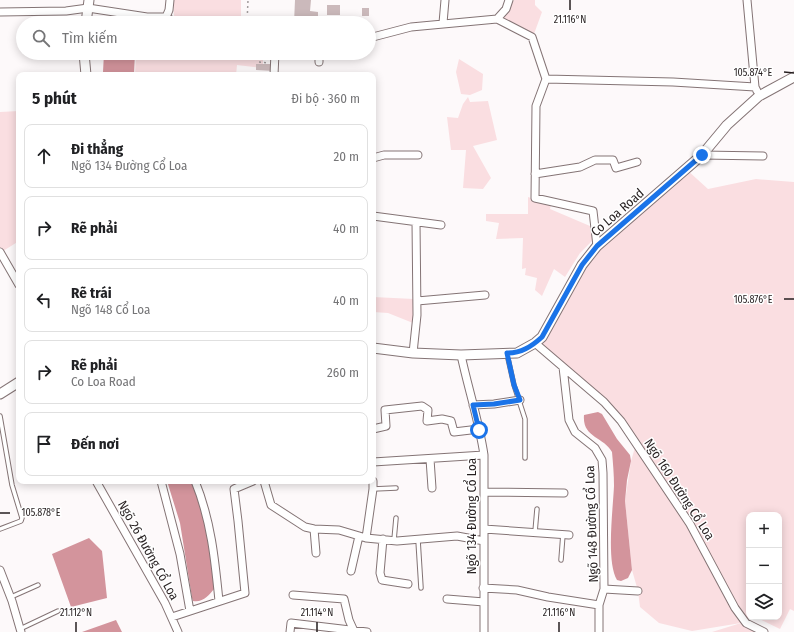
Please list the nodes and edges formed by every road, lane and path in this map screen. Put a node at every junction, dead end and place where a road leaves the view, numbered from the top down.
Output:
1 (170, 0) edge
2 (248, 0) edge
3 (445, 0) edge
4 (509, 0) edge
5 (747, 0) edge
6 (89, 4) edge
7 (0, 12) edge
8 (87, 16) edge
9 (147, 16) edge
10 (166, 16) edge
11 (247, 16) edge
12 (497, 19) junction
13 (443, 24) junction
14 (376, 36) edge
15 (85, 60) edge
16 (258, 60) edge
17 (275, 60) edge
18 (272, 63) dead end
19 (86, 72) edge
20 (274, 72) edge
21 (794, 77) edge
22 (546, 79) junction
23 (755, 87) junction
24 (759, 96) junction
25 (418, 155) dead end
26 (702, 155) junction
27 (763, 156) dead end
28 (376, 157) edge
29 (637, 162) dead end
30 (535, 174) junction
31 (376, 216) edge
32 (416, 222) junction
33 (441, 225) dead end
34 (597, 246) junction
35 (0, 252) edge
36 (16, 280) edge
37 (485, 295) dead end
38 (417, 301) junction
39 (535, 343) junction
40 (376, 348) edge
41 (413, 353) junction
42 (507, 353) junction
43 (461, 355) junction
44 (563, 367) junction
45 (16, 384) edge
46 (0, 394) edge
47 (520, 400) junction
48 (473, 405) junction
49 (0, 416) edge
50 (376, 428) edge
51 (479, 430) junction
52 (484, 455) junction
53 (525, 458) dead end
54 (430, 459) junction
55 (376, 462) edge
56 (98, 484) edge
57 (162, 484) edge
58 (196, 484) edge
59 (246, 484) edge
60 (265, 484) edge
61 (373, 484) edge
62 (396, 488) dead end
63 (432, 488) dead end
64 (374, 489) junction
65 (484, 492) junction
66 (564, 493) dead end
67 (537, 509) dead end
68 (396, 518) dead end
69 (0, 529) edge
70 (314, 529) junction
71 (484, 529) junction
72 (535, 533) junction
73 (566, 534) joint
74 (362, 537) junction
75 (383, 539) junction
76 (394, 540) junction
77 (418, 540) junction
78 (484, 541) junction
79 (316, 552) dead end
80 (561, 560) dead end
81 (0, 570) edge
82 (351, 571) dead end
83 (38, 584) dead end
84 (408, 584) dead end
85 (421, 588) dead end
86 (484, 588) junction
87 (604, 589) junction
88 (638, 591) dead end
89 (293, 596) dead end
90 (11, 597) junction
91 (447, 599) dead end
92 (219, 601) junction
93 (484, 602) junction
94 (599, 605) junction
95 (58, 611) dead end
96 (190, 611) junction
97 (172, 617) junction
98 (20, 630) edge
99 (354, 631) junction
100 (178, 632) edge
101 (290, 632) edge
102 (366, 632) edge
103 (484, 632) edge
104 (599, 632) edge
105 (764, 632) edge

1 - 10 street
2 - 11 path
3 - 13 street
4 - 12 street
5 - 23 street
6 - 7 street
6 - 8 street
6 - 9 street
12 - 13 street
12 - 22 street
13 - 14 street
15 - 19 street
16 - 18 path
17 - 20 street
21 - 24 street, Co Loa Road
22 - 23 street
22 - 30 street
23 - 24 street
24 - 26 street, Co Loa Road
25 - 28 street
26 - 27 street
26 - 34 street, Co Loa Road
29 - 30 street
30 - 34 street
31 - 32 street
32 - 33 street
32 - 38 street
34 - 39 street, Co Loa Road
35 - 36 street
37 - 38 street
38 - 41 street
39 - 42 street, Co Loa Road
39 - 44 street
40 - 41 street, Co Loa Road
41 - 43 street, Co Loa Road
42 - 43 street, Co Loa Road
42 - 47 lane
43 - 48 street, Ngõ 134 Đường Cổ Loa
44 - 87 street, Ngõ 148 Đường Cổ Loa
44 - 105 street, Ngõ 160 Đường Cổ Loa
45 - 46 street
47 - 48 street
47 - 53 lane
48 - 51 street, Ngõ 134 Đường Cổ Loa
49 - 69 lane
50 - 51 street
51 - 52 street, Ngõ 134 Đường Cổ Loa
52 - 54 street
52 - 65 street, Ngõ 134 Đường Cổ Loa
54 - 55 street
54 - 63 street
56 - 97 street, Ngõ 26 Đường Cổ Loa
57 - 96 street
58 - 92 street
59 - 92 street
60 - 70 street
61 - 64 street
62 - 64 lane
64 - 74 street
65 - 66 street
65 - 71 street, Ngõ 134 Đường Cổ Loa
67 - 72 lane
68 - 76 lane
70 - 74 street
70 - 79 street
71 - 72 street
71 - 78 street, Ngõ 134 Đường Cổ Loa
72 - 73 street
73 - 80 lane
74 - 75 street
74 - 82 street
75 - 76 street
75 - 84 street
76 - 77 street
77 - 78 street
77 - 85 lane
78 - 86 street, Ngõ 134 Đường Cổ Loa
81 - 90 street
83 - 90 lane
86 - 93 street, Ngõ 134 Đường Cổ Loa
86 - 94 street
87 - 88 street
87 - 94 street, Ngõ 148 Đường Cổ Loa
89 - 99 street
90 - 98 street
91 - 93 street
92 - 96 street
93 - 103 street, Ngõ 134 Đường Cổ Loa
94 - 104 street, Ngõ 148 Đường Cổ Loa
95 - 98 lane
96 - 97 street
97 - 100 street, Ngõ 26 Đường Cổ Loa
99 - 101 street
99 - 102 street

